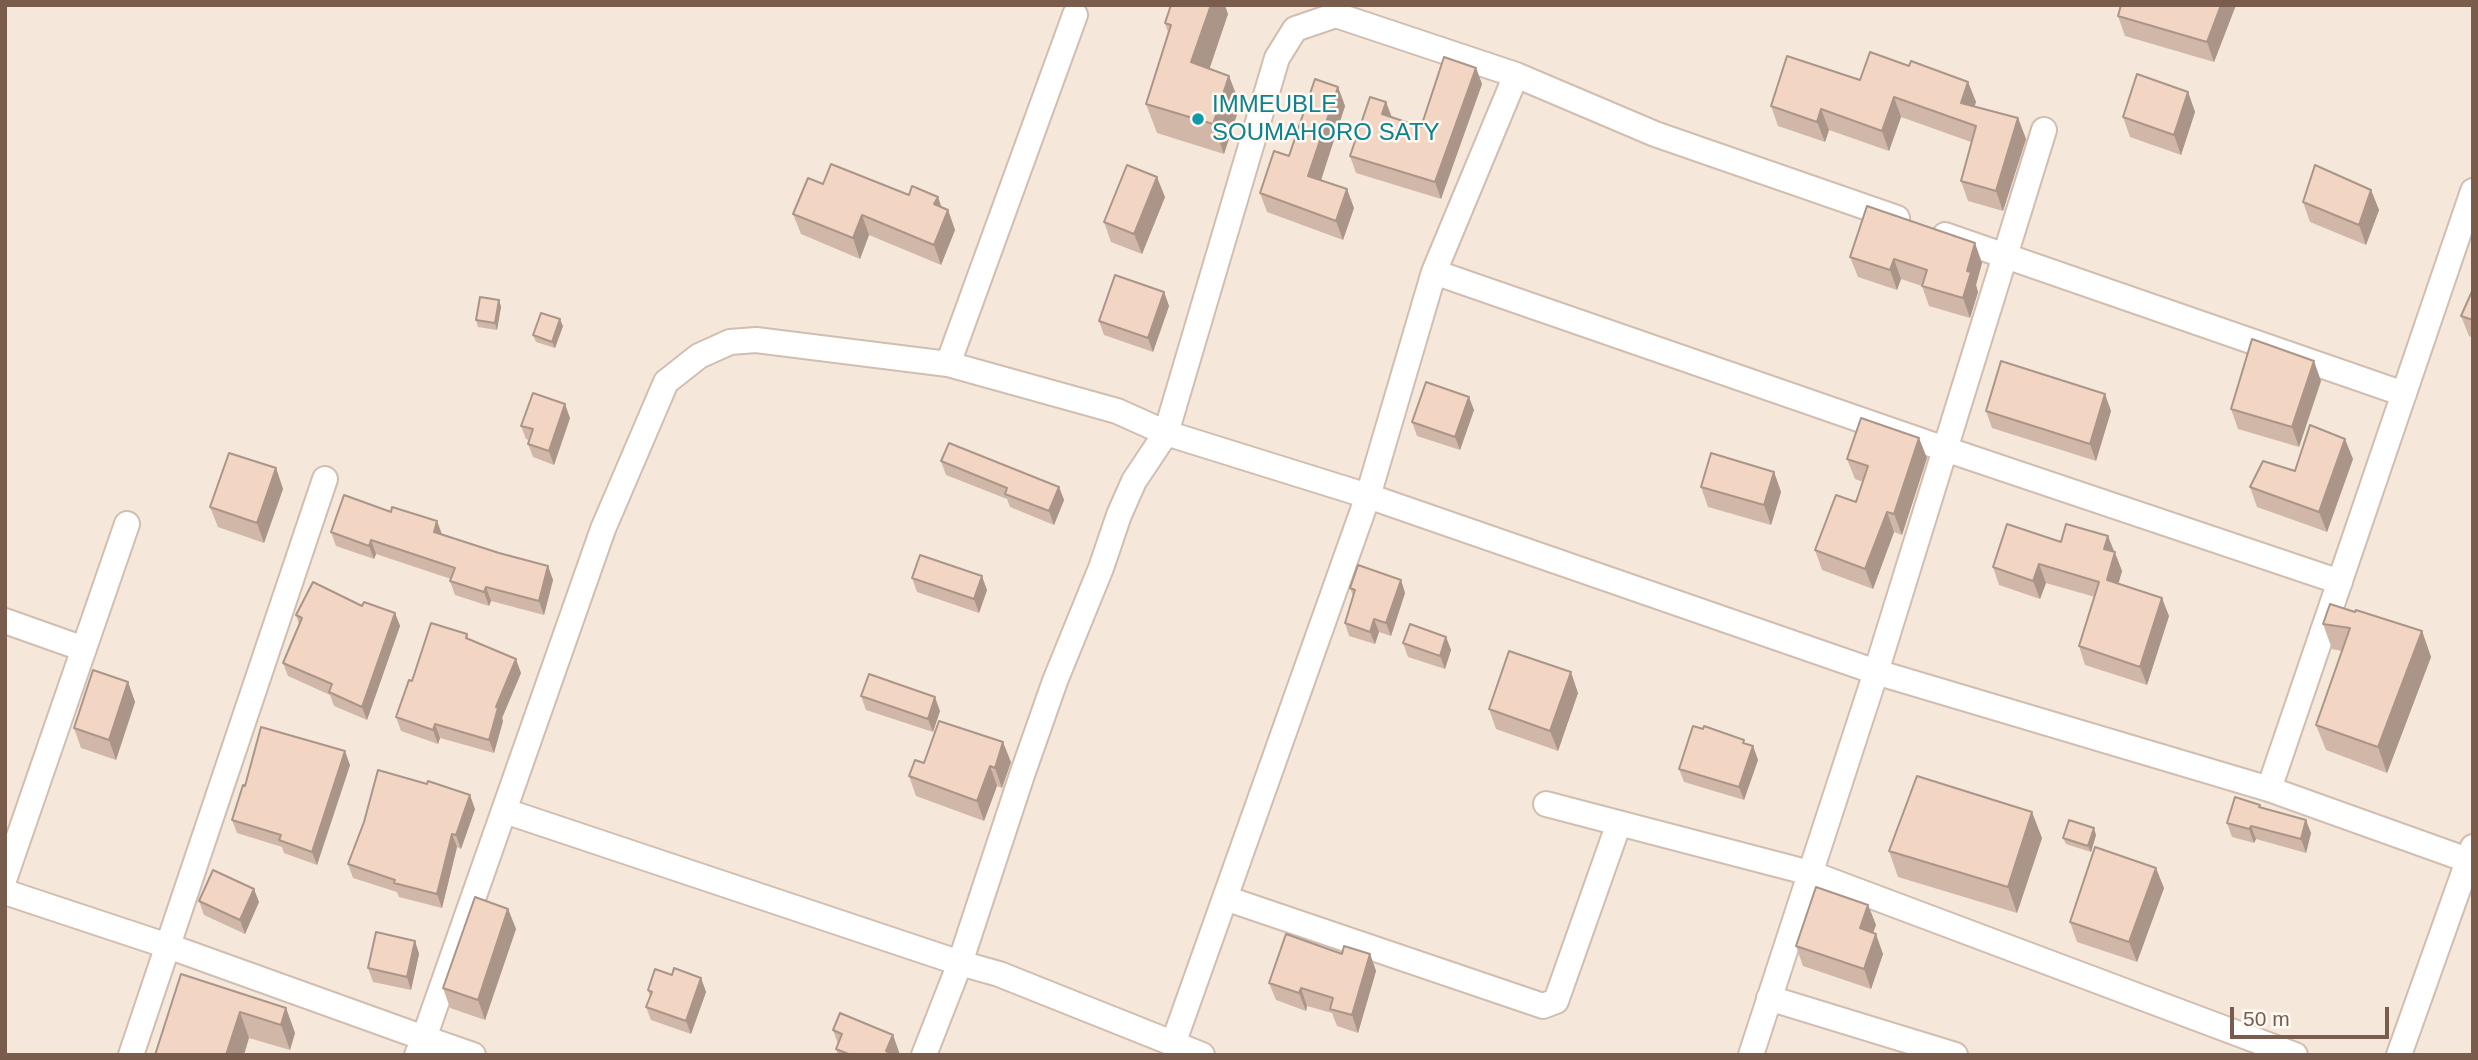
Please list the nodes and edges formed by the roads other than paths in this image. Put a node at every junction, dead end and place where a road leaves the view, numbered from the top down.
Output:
1 (1075, 15) dead end
2 (1516, 75) junction
3 (2044, 130) dead end
4 (2473, 191) edge
5 (2006, 256) junction
6 (1434, 272) junction
7 (948, 364) junction
8 (2403, 394) junction
9 (1166, 433) junction
10 (1945, 449) junction
11 (326, 479) dead end
12 (1368, 496) junction
13 (127, 524) dead end
14 (2340, 582) junction
15 (5, 621) edge
16 (84, 649) junction
17 (1876, 672) junction
18 (2269, 789) junction
19 (1546, 804) dead end
20 (505, 811) junction
21 (1619, 823) junction
22 (2471, 856) edge
23 (1810, 873) junction
24 (5, 877) edge
25 (5, 892) edge
26 (1225, 898) junction
27 (168, 946) junction
28 (960, 963) junction
29 (1769, 998) junction
30 (1173, 1044) junction
31 (420, 1047) edge
32 (131, 1055) edge
33 (473, 1055) edge
34 (924, 1055) edge
35 (1202, 1055) edge
36 (1751, 1055) edge
37 (1955, 1055) edge
38 (2295, 1055) edge
39 (2399, 1055) edge

1 - 7 street
2 - 5 street
2 - 6 street
2 - 9 street
3 - 5 street
4 - 8 street
5 - 8 street
5 - 10 street
6 - 10 street
6 - 12 street
7 - 9 street
7 - 20 street
8 - 14 street
9 - 12 street
9 - 28 street
10 - 14 street
10 - 17 street
11 - 27 street
12 - 17 street
12 - 26 street
13 - 16 street
14 - 18 street
15 - 16 street
16 - 24 street
17 - 18 street
17 - 23 street
18 - 22 street
19 - 21 street
20 - 28 street
20 - 31 street
21 - 23 street
21 - 26 street
22 - 39 street
23 - 29 street
23 - 38 street
25 - 27 street
26 - 30 street
27 - 31 street
27 - 32 street
28 - 30 street
28 - 34 street
29 - 36 street
29 - 37 street
30 - 35 street
31 - 33 street

